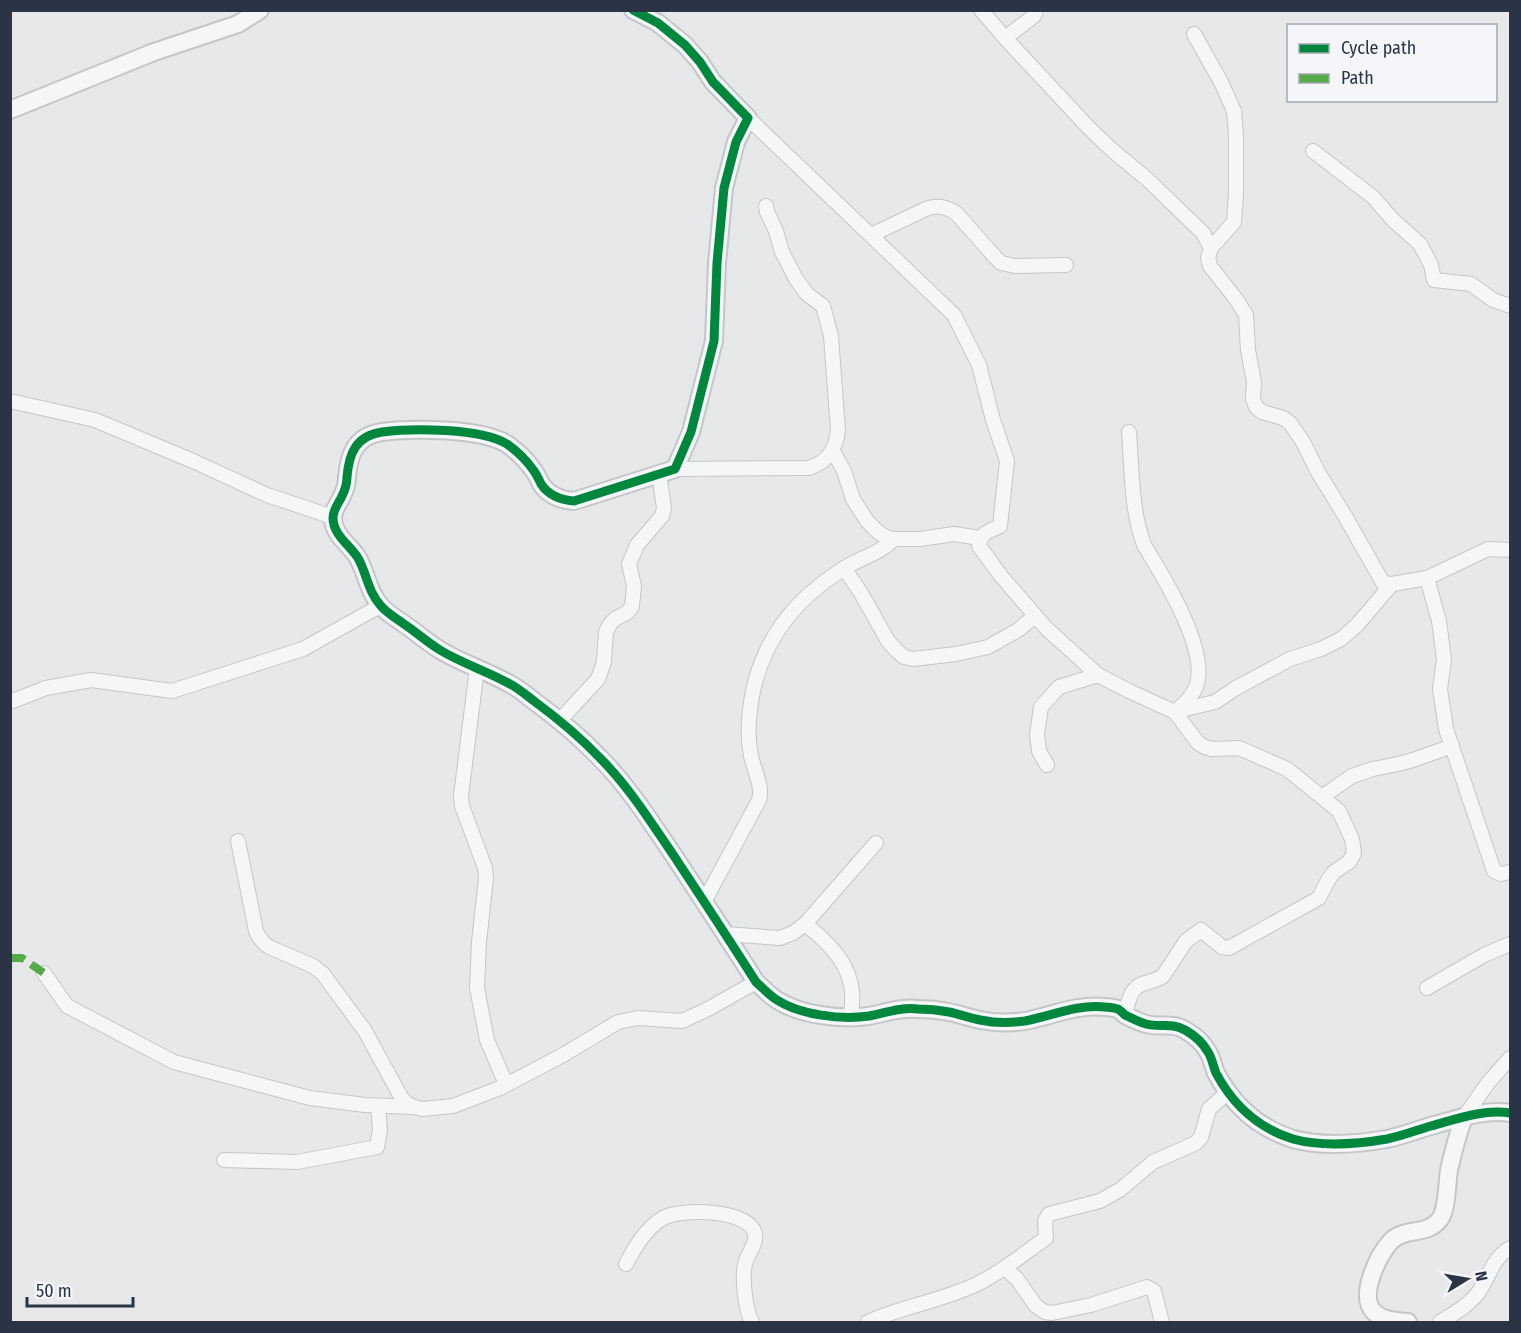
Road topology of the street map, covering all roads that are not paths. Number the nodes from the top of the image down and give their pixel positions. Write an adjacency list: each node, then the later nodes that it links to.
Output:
1 (260, 10): 7 (street)
2 (633, 10): 8 (street)
3 (981, 10): 6 (street)
4 (1036, 10): 6 (street)
5 (1194, 34): 12 (street)
6 (1005, 38): 12 (street)
7 (10, 110)
8 (748, 118): 11 (street); 18 (street)
9 (1313, 151): 14 (street)
10 (766, 206): 17 (street)
11 (872, 235): 13 (street); 20 (street)
12 (1211, 248): 25 (street)
13 (1066, 265)
14 (1510, 306)
15 (10, 402): 19 (street)
16 (1129, 432): 31 (street)
17 (833, 451): 18 (street); 21 (street)
18 (667, 471): 19 (street); 32 (street)
19 (333, 517): 26 (street)
20 (980, 538): 21 (street); 27 (street)
21 (894, 539): 23 (street)
22 (1510, 550): 24 (street)
23 (844, 568): 27 (street); 39 (street)
24 (1426, 578): 25 (street); 33 (street)
25 (1392, 584): 31 (street)
26 (380, 606): 28 (street); 30 (street)
27 (1035, 616): 29 (street)
28 (477, 668): 32 (street); 49 (street)
29 (1098, 675): 31 (street); 34 (street)
30 (10, 702)
31 (1175, 712): 35 (street)
32 (560, 720): 39 (street)
33 (1452, 746): 35 (street); 38 (street)
34 (1047, 765)
35 (1322, 796): 46 (street)
36 (238, 841): 52 (street)
37 (876, 843): 40 (street)
38 (1510, 872)
39 (704, 902): 41 (street)
40 (805, 924): 41 (street); 47 (street)
41 (725, 934): 44 (street)
42 (1510, 944): 45 (street)
43 (44, 973): 51 (street)
44 (756, 982): 47 (street); 49 (street)
45 (1427, 988)
46 (1125, 1014): 47 (street); 50 (street)
47 (850, 1018)
48 (1510, 1058): 54 (street)
49 (506, 1084): 52 (street)
50 (1227, 1093): 54 (street); 58 (street)
51 (378, 1106): 52 (street); 55 (street)
52 (414, 1107)
53 (1510, 1113): 54 (street)
54 (1464, 1117): 62 (street)
55 (224, 1160)
56 (1510, 1248): 63 (street)
57 (626, 1264): 59 (street)
58 (1005, 1268): 60 (street); 61 (street)
59 (752, 1323)
60 (868, 1323)
61 (1162, 1323)
62 (1408, 1323)
63 (1440, 1323)

